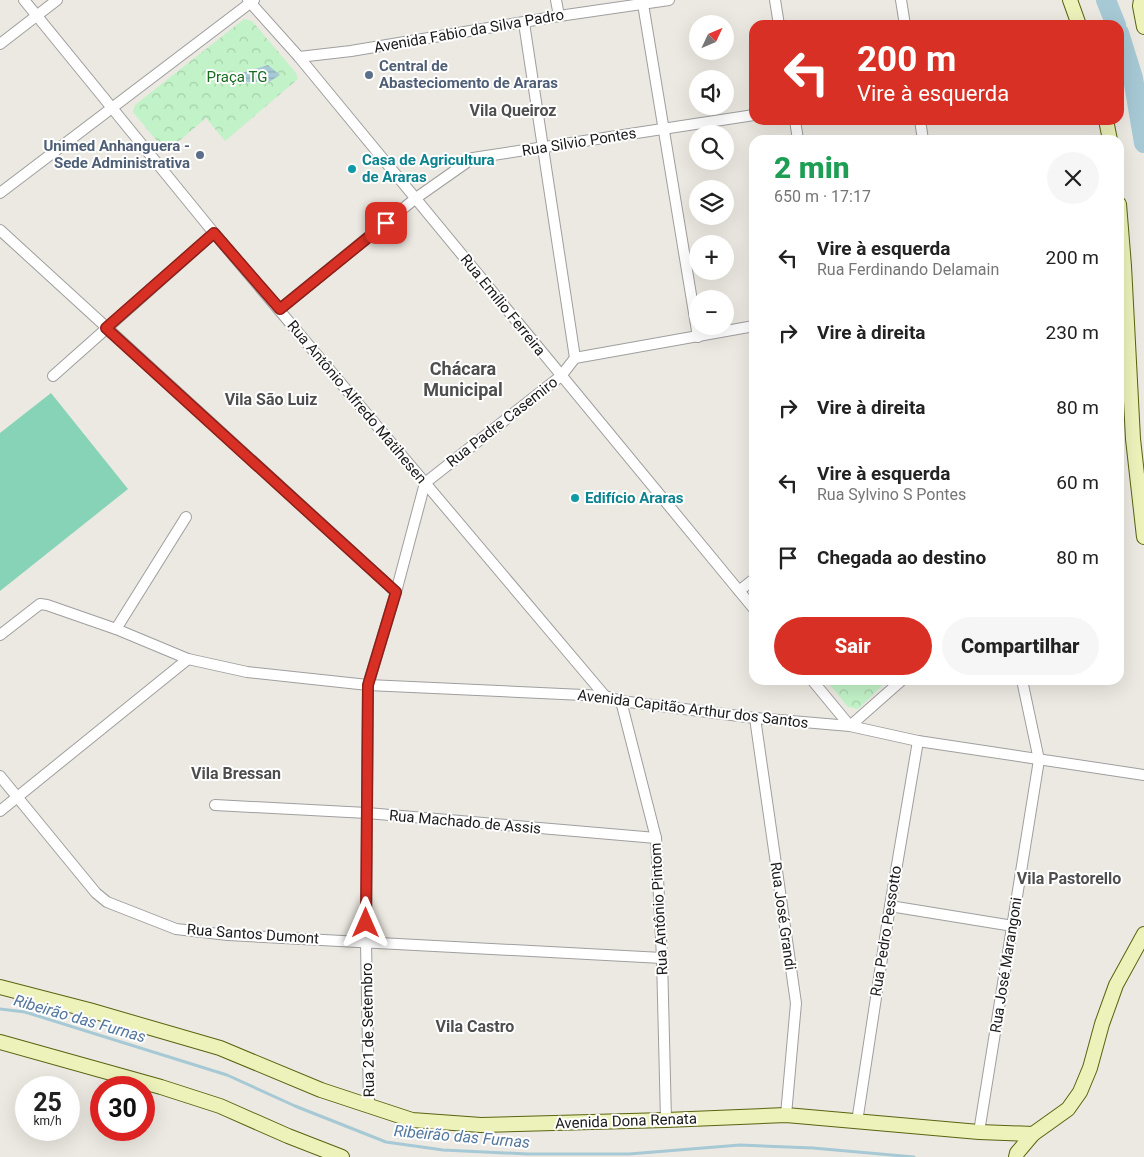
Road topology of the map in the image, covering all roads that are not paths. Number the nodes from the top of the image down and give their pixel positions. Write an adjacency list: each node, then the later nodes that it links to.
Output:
1 (24, 0): 11 (street, Rua Antônio Alfredo Matihesen)
2 (57, 0): 11 (street)
3 (556, 0): 12 (street)
4 (669, 0): 10 (street, Avenida Fabio da Silva Padro)
5 (775, 0): 13 (street)
6 (901, 0): 14 (street)
7 (1070, 0): 15 (main road)
8 (1141, 0): 17 (main road)
9 (250, 1): 19 (street, Rua Emílio Ferreira); 20 (street)
10 (643, 4): 12 (street, Avenida Fabio da Silva Padro); 22 (street)
11 (38, 16): 18 (street); 20 (street, Rua Antônio Alfredo Matihesen)
12 (559, 16): 16 (street, Avenida Fabio da Silva Padro)
13 (778, 20)
14 (904, 20)
15 (1077, 20)
16 (524, 23): 19 (street, Avenida Fabio da Silva Padro); 23 (street)
17 (1144, 27)
18 (0, 44)
19 (299, 58): 25 (street, Rua Emílio Ferreira)
20 (111, 107): 24 (street); 27 (street, Rua Antônio Alfredo Matihesen)
21 (749, 116): 22 (street, Rua Silvio Pontes)
22 (664, 129): 23 (street, Rua Silvio Pontes); 32 (street)
23 (542, 147): 25 (street, Rua Silvio Pontes); 33 (street)
24 (0, 193)
25 (416, 198): 29 (street, Rua Silvio Pontes); 35 (street, Rua Emílio Ferreira)
26 (0, 230): 31 (street)
27 (214, 233): 29 (street, Rua Antônio Alfredo Matihesen); 31 (street)
28 (1124, 302): 38 (main road)
29 (280, 309): 36 (street, Rua Antônio Alfredo Matihesen)
30 (749, 327): 32 (street)
31 (106, 328): 34 (street); 41 (street)
32 (698, 337): 33 (street)
33 (575, 358): 35 (street, Rua Padre Casemiro)
34 (53, 376)
35 (561, 376): 36 (street, Rua Padre Casemiro); 40 (street, Rua Emílio Ferreira)
36 (425, 483): 41 (street, Rua 21 de Setembro); 50 (street, Rua Antônio Alfredo Matihesen)
37 (186, 517): 43 (street)
38 (1144, 537)
39 (749, 583): 40 (street)
40 (739, 591): 42 (street, Rua Emílio Ferreira)
41 (396, 592): 46 (street, Rua 21 de Setembro)
42 (749, 603)
43 (116, 629): 44 (street, Avenida Capitão Arthur dos Santos); 45 (street, Avenida Capitão Arthur dos Santos)
44 (0, 635)
45 (188, 659): 46 (street, Avenida Capitão Arthur dos Santos); 58 (street)
46 (368, 685): 50 (street, Avenida Capitão Arthur dos Santos); 61 (street, Rua 21 de Setembro)
47 (816, 685): 53 (street)
48 (895, 685): 53 (street)
49 (1023, 685): 55 (street, Rua José Marangoni)
50 (604, 696): 51 (street, Avenida Capitão Arthur dos Santos)
51 (621, 701): 52 (street, Avenida Capitão Arthur dos Santos); 62 (street, Rua Antônio Pintom)
52 (754, 718): 53 (street, Avenida Capitão Arthur dos Santos); 71 (street, Rua José Grandi)
53 (850, 726): 54 (street, Avenida Capitão Arthur dos Santos)
54 (918, 741): 55 (street, Avenida Capitão Arthur dos Santos); 63 (street, Rua Pedro Pessotto)
55 (1039, 760): 56 (street, Avenida Capitão Arthur dos Santos); 64 (street, Rua José Marangoni)
56 (1144, 775)
57 (0, 776): 58 (street, Rua Santos Dumont)
58 (17, 798): 60 (street); 66 (street, Rua Santos Dumont)
59 (215, 805): 61 (street, Rua Machado de Assis)
60 (0, 811)
61 (367, 813): 62 (street, Rua Machado de Assis); 66 (street, Rua 21 de Setembro)
62 (656, 838): 67 (street, Rua Antônio Pintom)
63 (890, 906): 64 (street); 73 (street, Rua Pedro Pessotto)
64 (1013, 926): 74 (street, Rua José Marangoni)
65 (1144, 934): 75 (main road)
66 (366, 942): 67 (street, Rua Santos Dumont); 70 (street, Rua 21 de Setembro)
67 (662, 958): 72 (street, Rua Antônio Pintom)
68 (0, 987): 70 (main road, Avenida Dona Renata)
69 (0, 1042): 76 (main road)
70 (369, 1105): 72 (main road, Avenida Dona Renata)
71 (786, 1115): 72 (main road, Avenida Dona Renata); 73 (main road, Avenida Dona Renata)
72 (666, 1120)
73 (857, 1122): 74 (main road, Avenida Dona Renata)
74 (979, 1132): 75 (main road, Avenida Dona Renata)
75 (1033, 1134): 77 (main road)
76 (342, 1157)
77 (1016, 1157)

